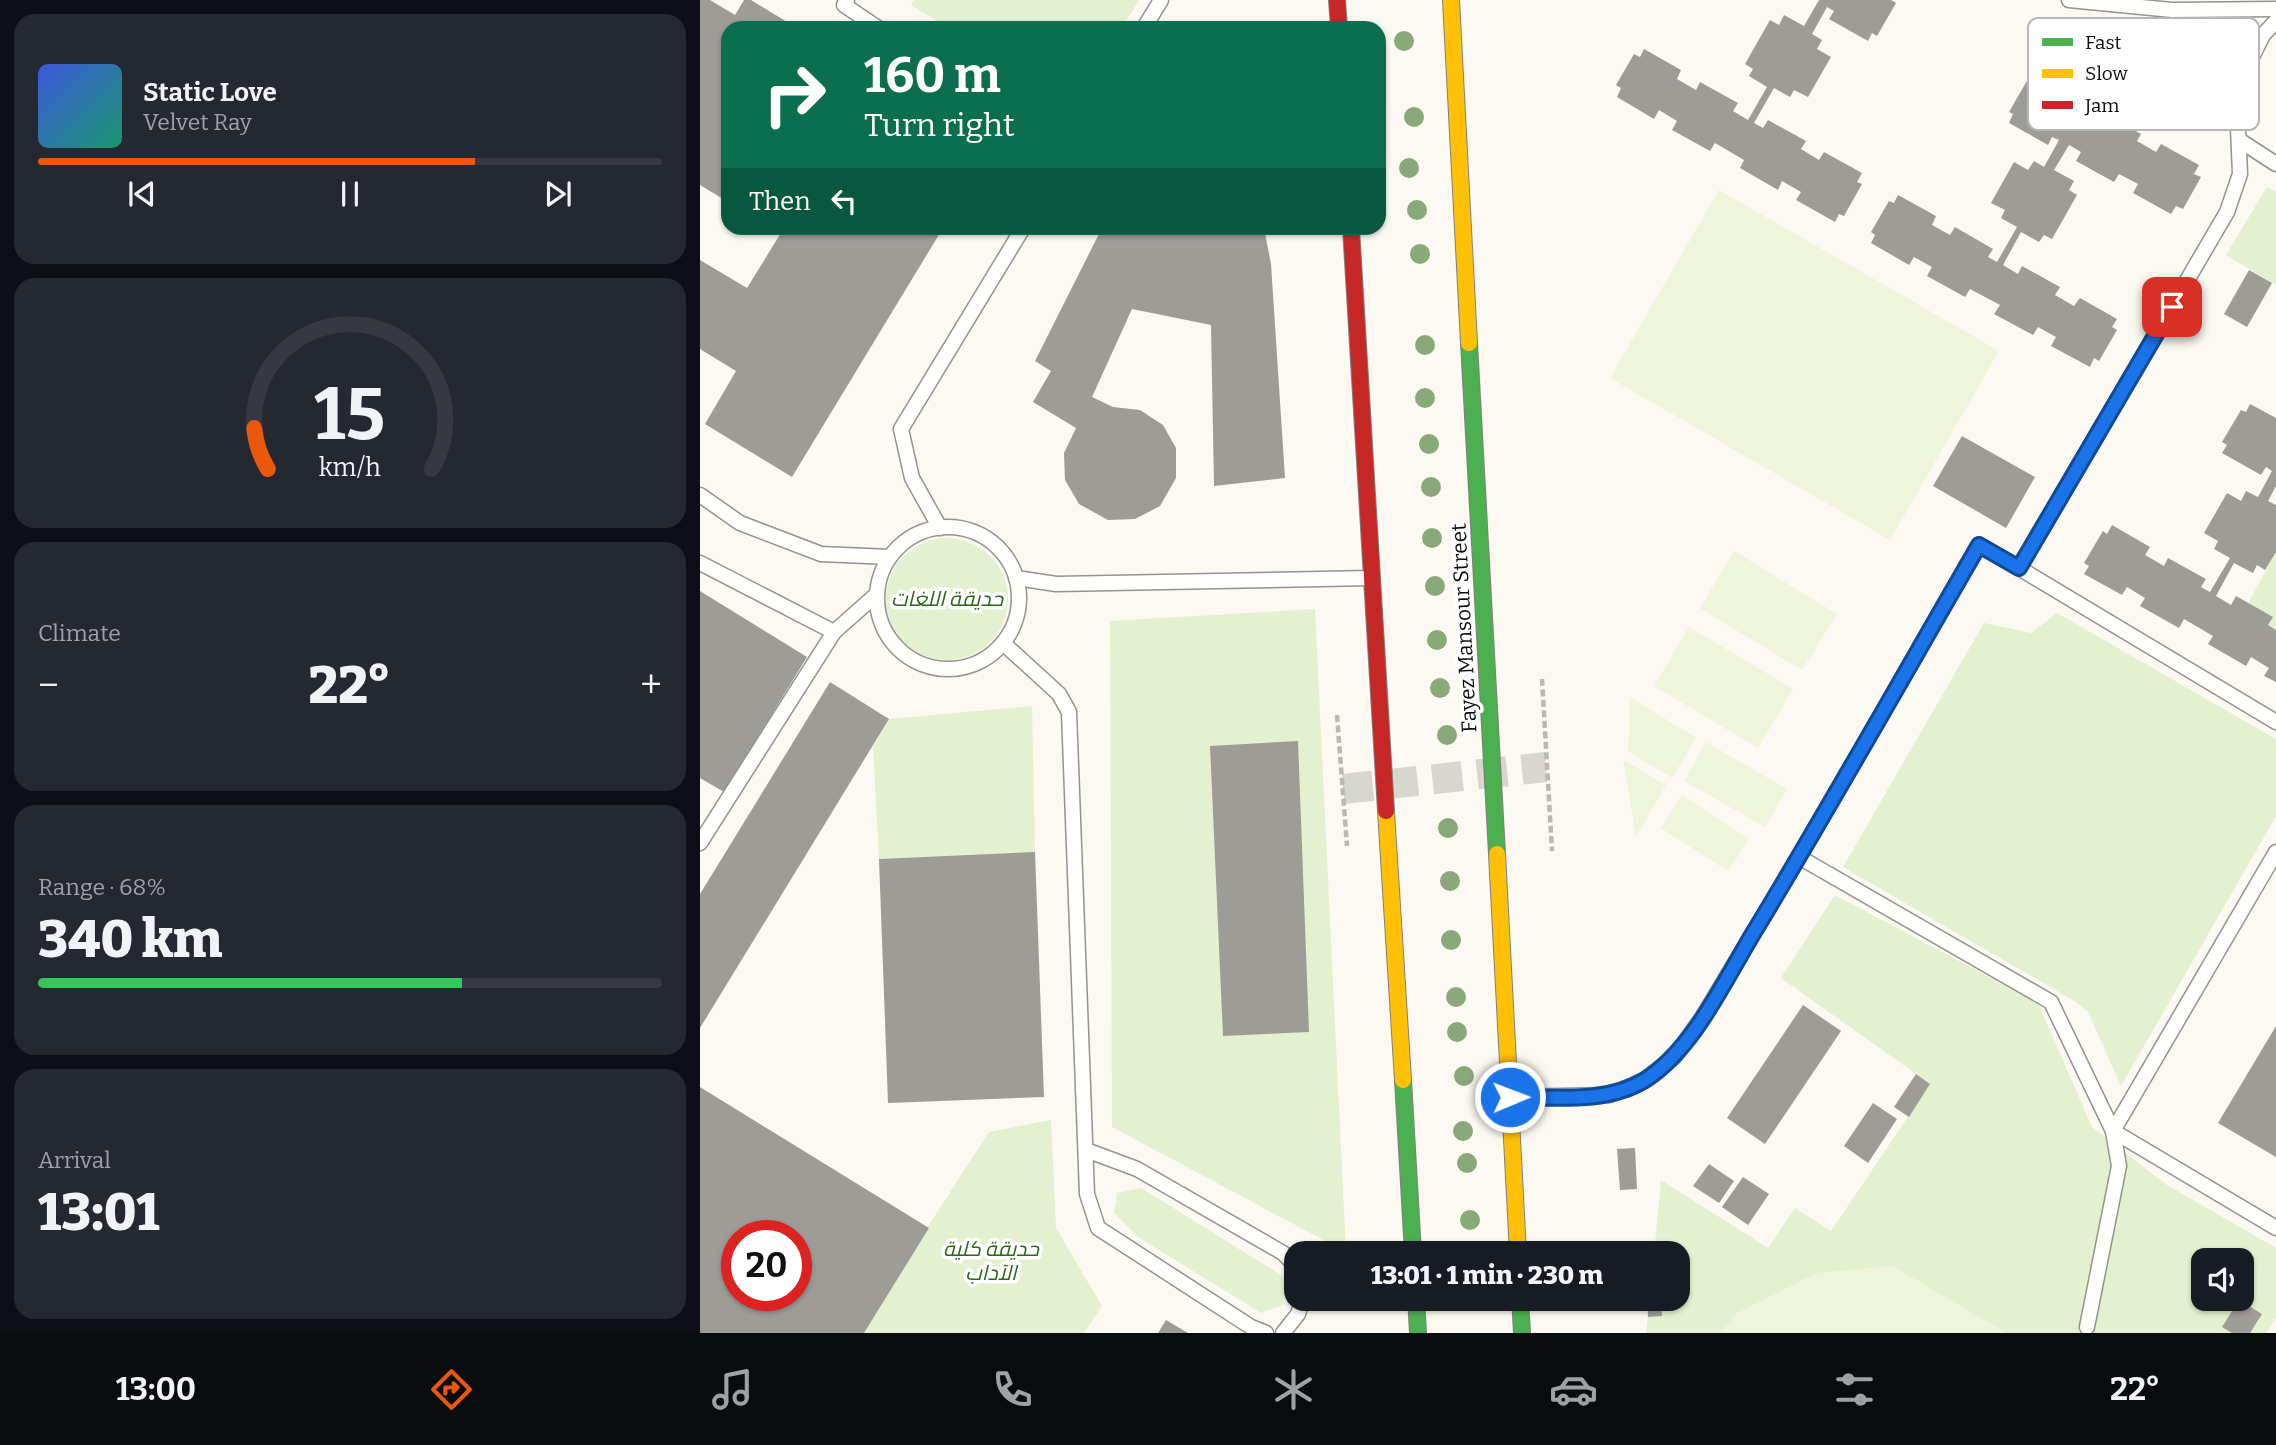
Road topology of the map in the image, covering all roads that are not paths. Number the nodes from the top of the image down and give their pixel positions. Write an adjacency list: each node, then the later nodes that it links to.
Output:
1 (1161, 0): 8 (lane)
2 (1337, 0): 9 (highway)
3 (1451, 0): 31 (highway, Fayez Mansour Street)
4 (2069, 0): 6 (lane)
5 (842, 2): 7 (lane)
6 (2276, 9)
7 (868, 21)
8 (1148, 21)
9 (1338, 21)
10 (2276, 21): 11 (lane)
11 (2259, 43)
12 (2238, 130): 13 (lane)
13 (2239, 140): 14 (lane); 21 (lane)
14 (2276, 164)
15 (1019, 235): 18 (lane)
16 (1351, 235): 23 (highway)
17 (700, 495): 19 (lane)
18 (940, 528): 19 (lane); 22 (lane)
19 (890, 556): 24 (lane)
20 (700, 563): 25 (lane)
21 (2019, 568): 27 (lane); 30 (lane)
22 (1016, 578): 23 (lane); 26 (lane)
23 (1372, 578): 35 (highway)
24 (877, 594): 25 (lane); 26 (lane)
25 (834, 632): 28 (lane)
26 (1003, 643): 33 (lane)
27 (2276, 722)
28 (700, 843)
29 (2276, 852): 32 (lane)
30 (1799, 857): 31 (lane); 32 (lane)
31 (1510, 1097): 36 (highway, Fayez Mansour Street)
32 (2113, 1131): 34 (lane); 41 (lane)
33 (1086, 1150): 37 (lane); 42 (lane)
34 (2276, 1228)
35 (1412, 1241)
36 (1517, 1241)
37 (1284, 1254)
38 (1299, 1311): 43 (lane)
39 (1417, 1311): 44 (highway)
40 (1521, 1311): 45 (highway)
41 (2087, 1327)
42 (1266, 1333)
43 (1283, 1333)
44 (1418, 1333)
45 (1522, 1333)

